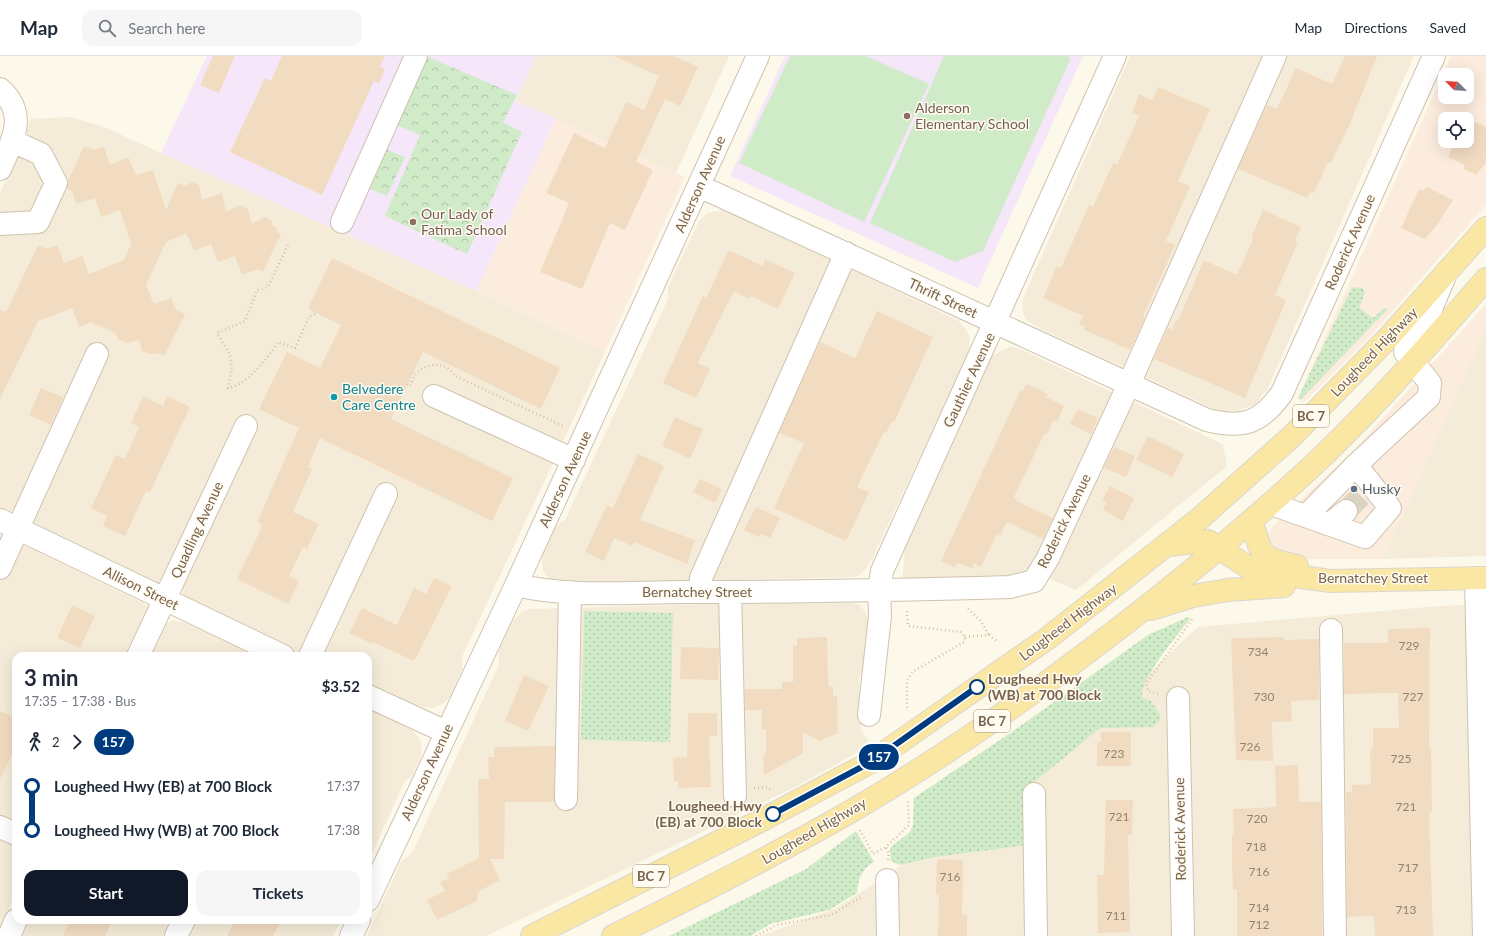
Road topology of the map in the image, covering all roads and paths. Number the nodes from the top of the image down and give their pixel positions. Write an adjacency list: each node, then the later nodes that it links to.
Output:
1 (416, 56): 10 (street)
2 (758, 56): 9 (street, Alderson Avenue)
3 (1115, 56): 18 (street, Gauthier Avenue)
4 (1275, 56): 22 (street)
5 (1434, 56): 24 (street, Roderick Avenue)
6 (0, 89): 7 (street)
7 (12, 141): 8 (street); 11 (street)
8 (0, 169)
9 (699, 186): 14 (street, Thrift Street); 27 (street, Alderson Avenue)
10 (342, 222)
11 (0, 224)
12 (1486, 228): 15 (main road, Lougheed Highway / BC 7)
13 (288, 245): 17 (path)
14 (846, 253): 18 (street, Thrift Street); 42 (street)
15 (1444, 277): 20 (street); 34 (main road, Lougheed Highway / BC 7)
16 (1486, 279): 20 (main road, Lougheed Highway / BC 7)
17 (317, 313)
18 (995, 323): 22 (street, Thrift Street); 40 (street, Gauthier Avenue)
19 (97, 354): 33 (street)
20 (1414, 362): 28 (street); 30 (main road, Lougheed Highway / BC 7)
21 (407, 384): 26 (path)
22 (1129, 384): 24 (street, Thrift Street); 40 (street, Roderick Avenue)
23 (434, 396): 27 (street)
24 (1254, 419)
25 (246, 426): 44 (street, Quadling Avenue)
26 (566, 427)
27 (574, 460): 39 (street, Alderson Avenue)
28 (1356, 465): 31 (street); 31 (street)
29 (386, 494): 53 (street)
30 (1271, 504): 31 (street); 32 (main road, Lougheed Highway / BC 7)
31 (1306, 516)
32 (1252, 522): 35 (main road, Lougheed Highway / BC 7); 38 (main road)
33 (9, 524): 36 (street); 44 (street, Allison Street)
34 (1168, 545): 35 (main road, Bernatchey Street); 79 (main road, Lougheed Highway / BC 7)
35 (1219, 548): 38 (main road, Bernatchey Street); 46 (main road, Lougheed Highway / BC 7)
36 (0, 568)
37 (1481, 578): 38 (main road, Bernatchey Street); 59 (street)
38 (1331, 581): 46 (main road)
39 (516, 585): 41 (street, Bernatchey Street); 60 (street, Alderson Avenue)
40 (879, 590): 43 (street, Bernatchey Street); 58 (street, Gauthier Avenue)
41 (570, 592): 42 (street, Bernatchey Street); 63 (street)
42 (700, 592): 43 (street, Bernatchey Street)
43 (730, 592): 62 (street)
44 (164, 599): 51 (street, Quadling Avenue); 52 (street, Allison Street)
45 (908, 604): 49 (path)
46 (1141, 611): 80 (main road, Lougheed Highway / BC 7)
47 (1194, 617): 54 (path)
48 (1331, 630): 85 (street)
49 (966, 638): 50 (path); 57 (path)
50 (998, 642)
51 (140, 652)
52 (274, 652)
53 (312, 652)
54 (1150, 677)
55 (372, 698): 60 (street)
56 (1178, 698): 84 (street, Roderick Avenue)
57 (907, 710)
58 (869, 715)
59 (1483, 729): 70 (street)
60 (446, 732): 71 (street, Alderson Avenue)
61 (1034, 794): 83 (street)
62 (735, 796)
63 (566, 799)
64 (908, 799): 68 (path)
65 (0, 827): 66 (street)
66 (12, 832)
67 (864, 837): 68 (path)
68 (886, 847): 69 (path)
69 (887, 880): 82 (street)
70 (1484, 882): 86 (street)
71 (372, 891)
72 (862, 897): 81 (path)
73 (14, 924): 76 (street)
74 (182, 924): 77 (street)
75 (357, 924): 78 (street)
76 (9, 936)
77 (176, 936)
78 (351, 936)
79 (532, 936)
80 (613, 936)
81 (756, 936)
82 (888, 936)
83 (1036, 936)
84 (1183, 936)
85 (1335, 936)
86 (1484, 936)

